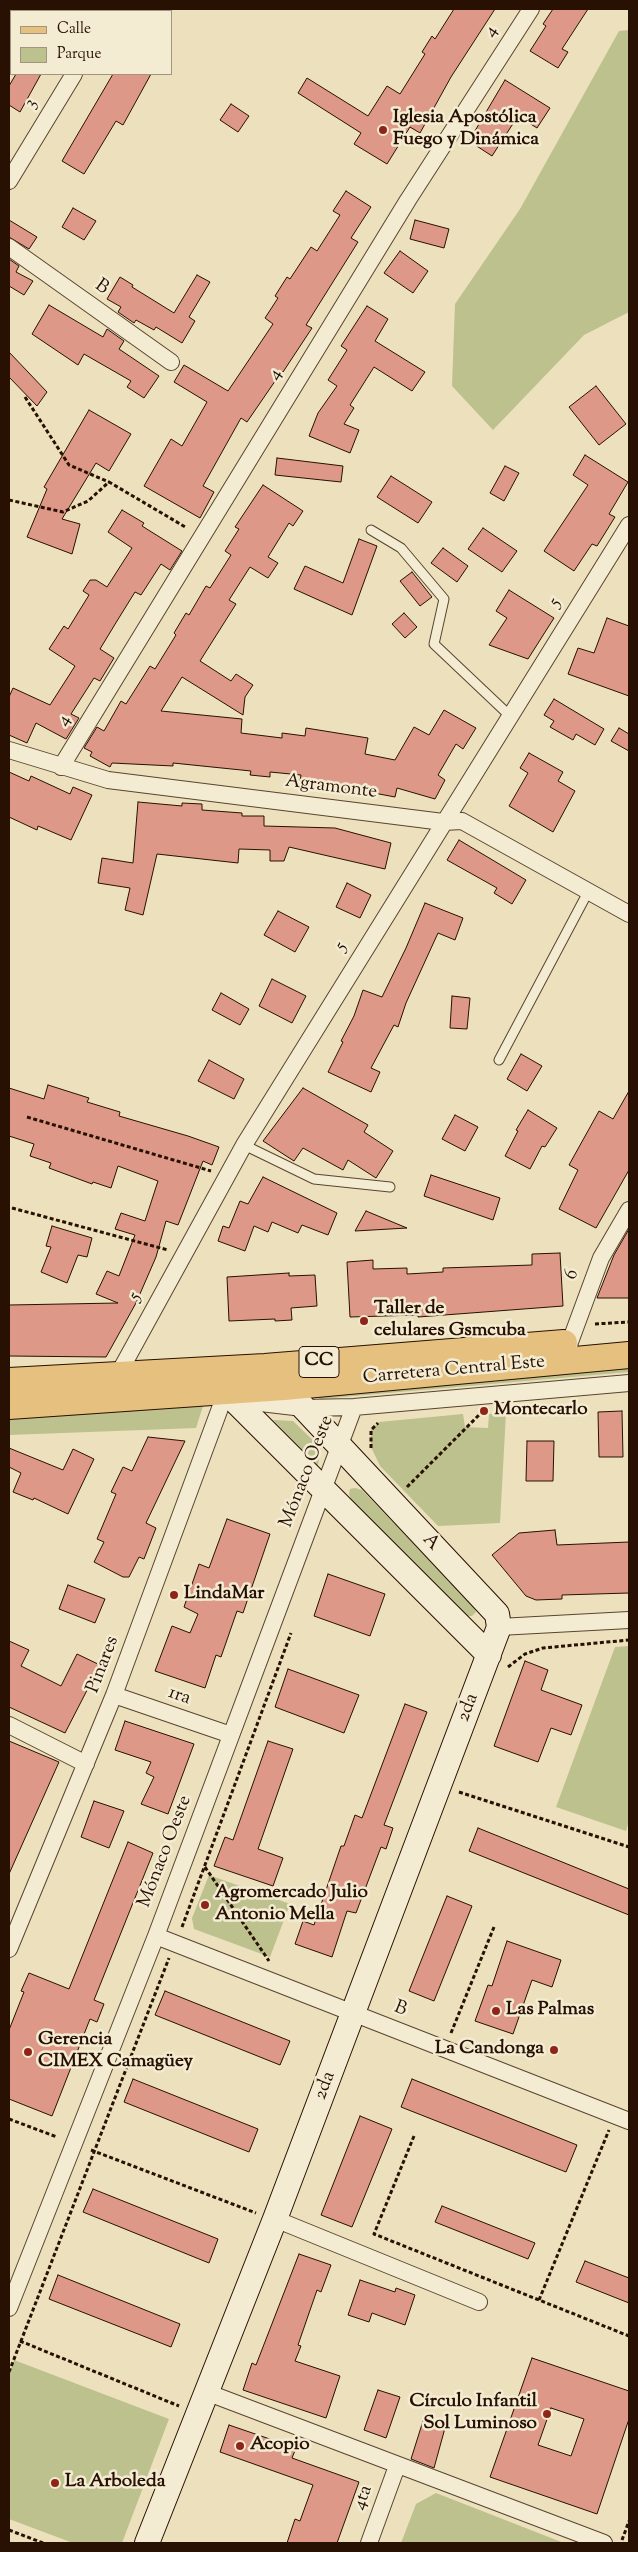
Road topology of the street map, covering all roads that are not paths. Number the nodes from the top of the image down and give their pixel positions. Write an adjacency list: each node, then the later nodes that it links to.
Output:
1 (532, 9): 10 (street, 4)
2 (73, 75): 3 (street, 3)
3 (9, 181)
4 (9, 247): 5 (street, B)
5 (171, 362)
6 (629, 524): 8 (street, 5)
7 (371, 530): 8 (lane)
8 (510, 716): 11 (street, 5)
9 (9, 750): 10 (street, Agramonte)
10 (61, 766): 11 (street, Agramonte)
11 (443, 822): 12 (street, Agramonte); 15 (street, 5)
12 (588, 892): 13 (street, Agramonte); 14 (lane)
13 (629, 914)
14 (499, 1060)
15 (244, 1145): 16 (lane); 22 (street, 5)
16 (390, 1187)
17 (629, 1210): 19 (street, 6)
18 (629, 1338): 19 (main road, Carretera Central Este / CC)
19 (569, 1352): 20 (main road, Carretera Central Este / CC); 21 (main road, Carretera Central Este / CC); 26 (main road, Carretera Central Este / CC)
20 (629, 1356)
21 (265, 1367): 25 (main road, Carretera Central Este / CC); 26 (street, A)
22 (117, 1376): 23 (main road, Carretera Central Este / CC); 25 (main road, Carretera Central Este / CC); 27 (street, 5)
23 (9, 1381)
24 (629, 1383): 29 (street)
25 (226, 1387): 26 (main road, Carretera Central Este / CC); 27 (main road, Carretera Central Este / CC); 30 (street); 32 (street, A); 36 (street, Pinares)
26 (284, 1387): 30 (street, A)
27 (105, 1400): 28 (main road, Carretera Central Este / CC)
28 (9, 1406)
29 (354, 1407): 30 (street); 31 (street, Mónaco Oeste)
30 (303, 1408): 31 (street, A)
31 (340, 1445): 32 (street, Mónaco Oeste); 34 (street, A)
32 (324, 1487): 35 (street, A); 38 (street, Mónaco Oeste)
33 (629, 1620): 34 (street)
34 (499, 1627): 35 (street, 2da)
35 (498, 1662): 42 (street, 2da)
36 (114, 1695): 38 (street, 1ra); 39 (street, Pinares)
37 (9, 1725): 39 (street)
38 (231, 1735): 40 (street, Mónaco Oeste)
39 (86, 1764): 41 (street, Pinares)
40 (156, 1936): 42 (street, B); 46 (street, Mónaco Oeste)
41 (10, 1945)
42 (354, 2013): 43 (street, B); 44 (street, 2da)
43 (622, 2119)
44 (275, 2219): 45 (street); 47 (street, 2da)
45 (479, 2302)
46 (9, 2308)
47 (206, 2392): 48 (street); 49 (street, 2da)
48 (397, 2466): 50 (street, 4ta); 51 (street)
49 (147, 2543)
50 (369, 2543)
51 (604, 2543)

